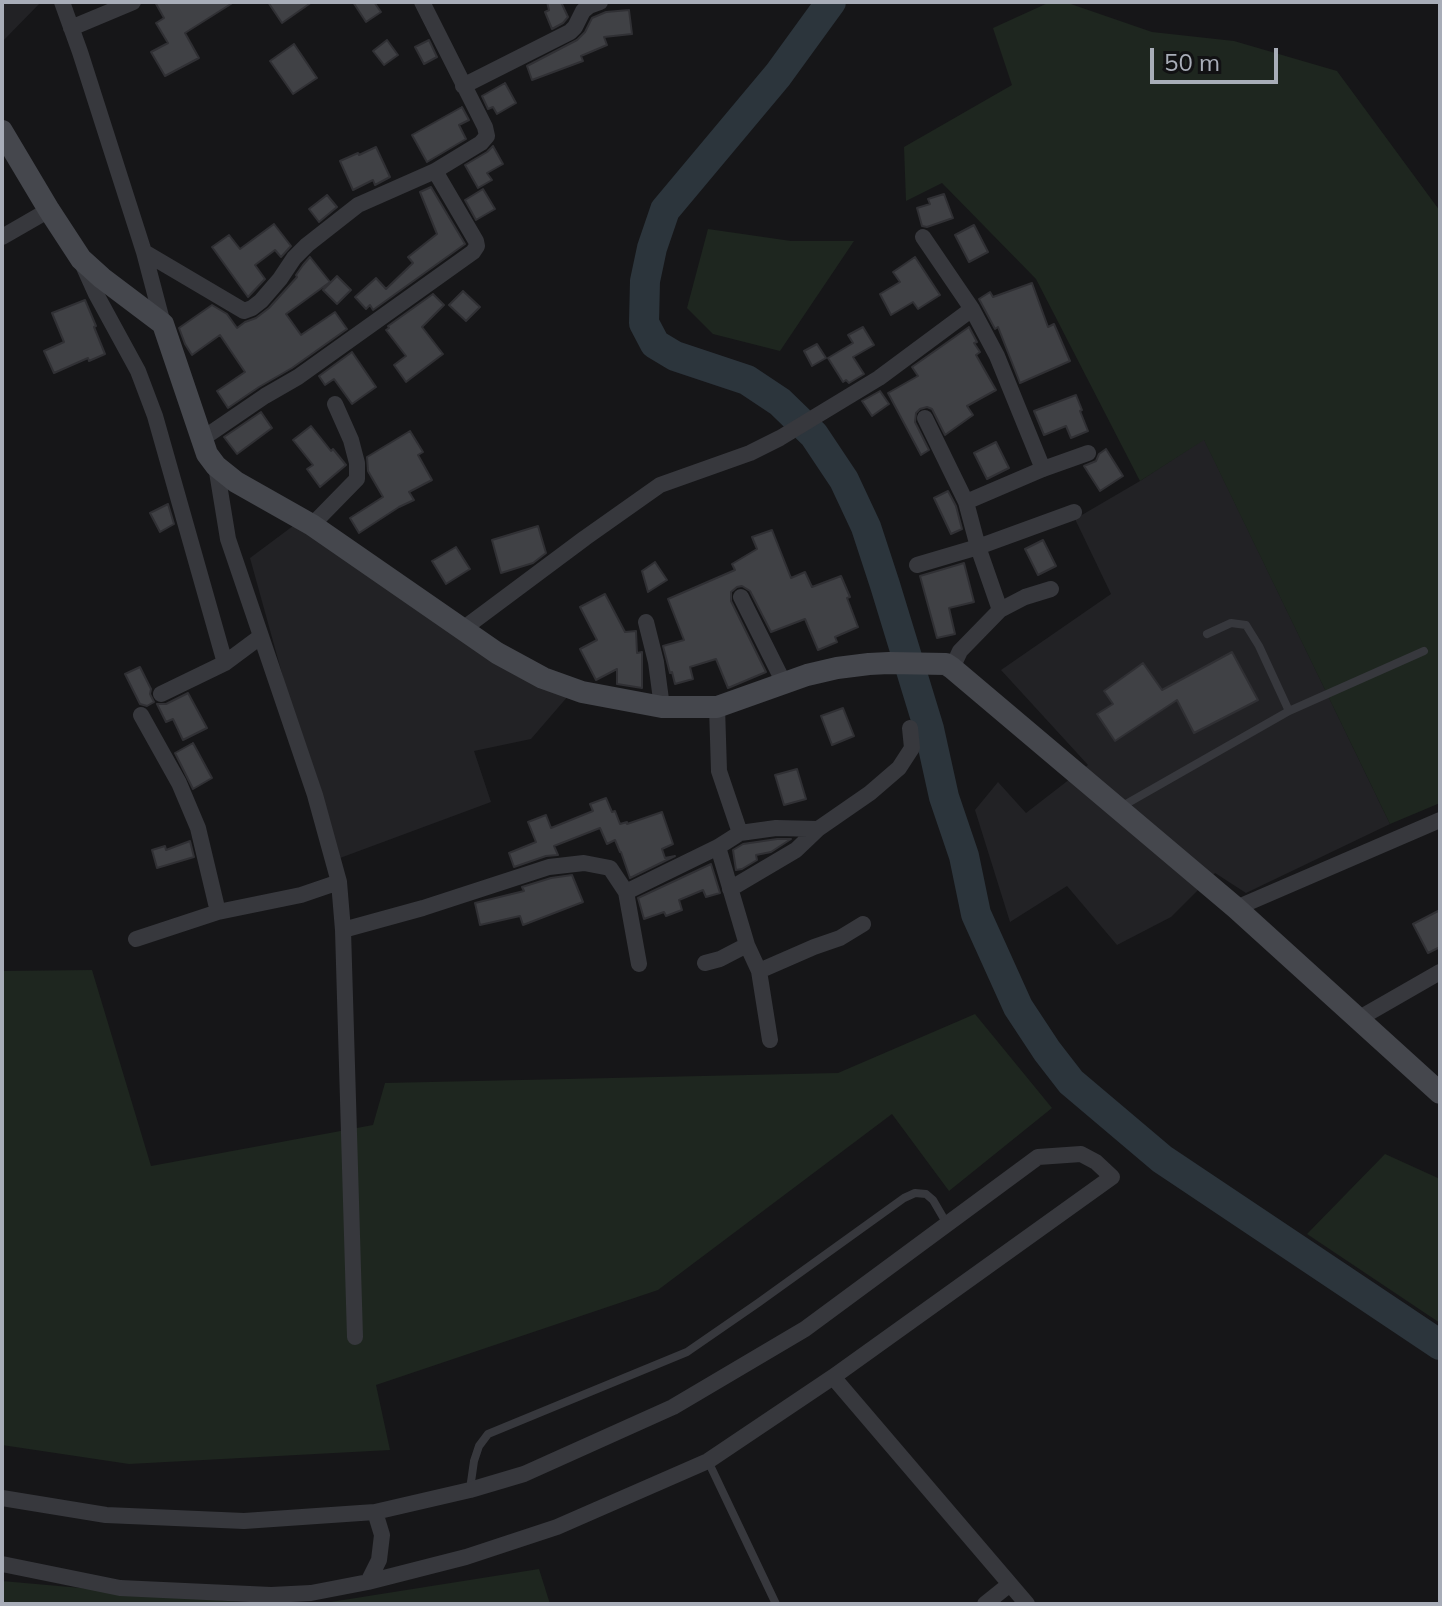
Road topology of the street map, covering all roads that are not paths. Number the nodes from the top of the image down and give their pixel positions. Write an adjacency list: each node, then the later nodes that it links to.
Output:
1 (62, 2): 5 (street)
2 (133, 2): 5 (street)
3 (422, 2): 6 (street)
4 (600, 2): 6 (street)
5 (71, 28): 12 (street)
6 (463, 86): 8 (street)
7 (2, 131): 9 (street)
8 (435, 171): 12 (street); 18 (street)
9 (49, 210): 10 (street); 13 (street)
10 (2, 237)
11 (923, 237): 14 (street)
12 (144, 252): 15 (street)
13 (81, 259): 15 (street); 35 (street)
14 (972, 309): 21 (street); 31 (street)
15 (163, 324): 18 (street)
16 (335, 404): 24 (street)
17 (925, 418): 22 (street)
18 (202, 439): 20 (street)
19 (1088, 453): 21 (street)
20 (216, 466): 24 (street); 33 (street)
21 (1043, 469): 22 (street)
22 (966, 502): 25 (street)
23 (1074, 512): 25 (street)
24 (312, 525): 31 (street)
25 (978, 547): 26 (street); 29 (street)
26 (917, 565)
27 (1051, 589): 29 (street)
28 (741, 597): 37 (street)
29 (1000, 610): 36 (street)
30 (646, 622): 39 (street)
31 (463, 629): 39 (street)
32 (1207, 634): 41 (lane)
33 (256, 640): 35 (street); 49 (street)
34 (1424, 651): 41 (lane)
35 (231, 658): 38 (street)
36 (949, 666): 37 (street); 44 (street)
37 (784, 683): 40 (street)
38 (161, 694)
39 (662, 707): 40 (street)
40 (717, 707): 47 (street)
41 (1289, 711): 44 (lane)
42 (141, 715): 53 (street)
43 (910, 728): 46 (street)
44 (1119, 808): 52 (street)
45 (1440, 820): 52 (street)
46 (818, 829): 47 (street); 50 (street)
47 (740, 833): 48 (street)
48 (718, 847): 50 (street); 51 (street)
49 (333, 884): 53 (street); 55 (street)
50 (730, 889): 57 (street)
51 (626, 892): 55 (street); 59 (street)
52 (1236, 908): 62 (street)
53 (218, 912): 56 (street)
54 (863, 924): 60 (street)
55 (343, 930): 66 (street)
56 (136, 939)
57 (747, 945): 58 (street); 60 (street)
58 (705, 963)
59 (639, 964)
60 (759, 971): 63 (street)
61 (1440, 972): 62 (street)
62 (1358, 1019): 64 (street)
63 (770, 1040)
64 (1439, 1092)
65 (947, 1224): 67 (street); 69 (street); 69 (lane)
66 (355, 1337)
67 (833, 1377): 68 (street); 74 (street)
68 (708, 1461): 73 (street); 76 (lane)
69 (470, 1490): 71 (street)
70 (2, 1498): 71 (street)
71 (375, 1512): 73 (street)
72 (2, 1564): 73 (street)
73 (368, 1582)
74 (1010, 1584): 75 (street); 77 (street)
75 (1021, 1602)
76 (776, 1604)
77 (985, 1604)

